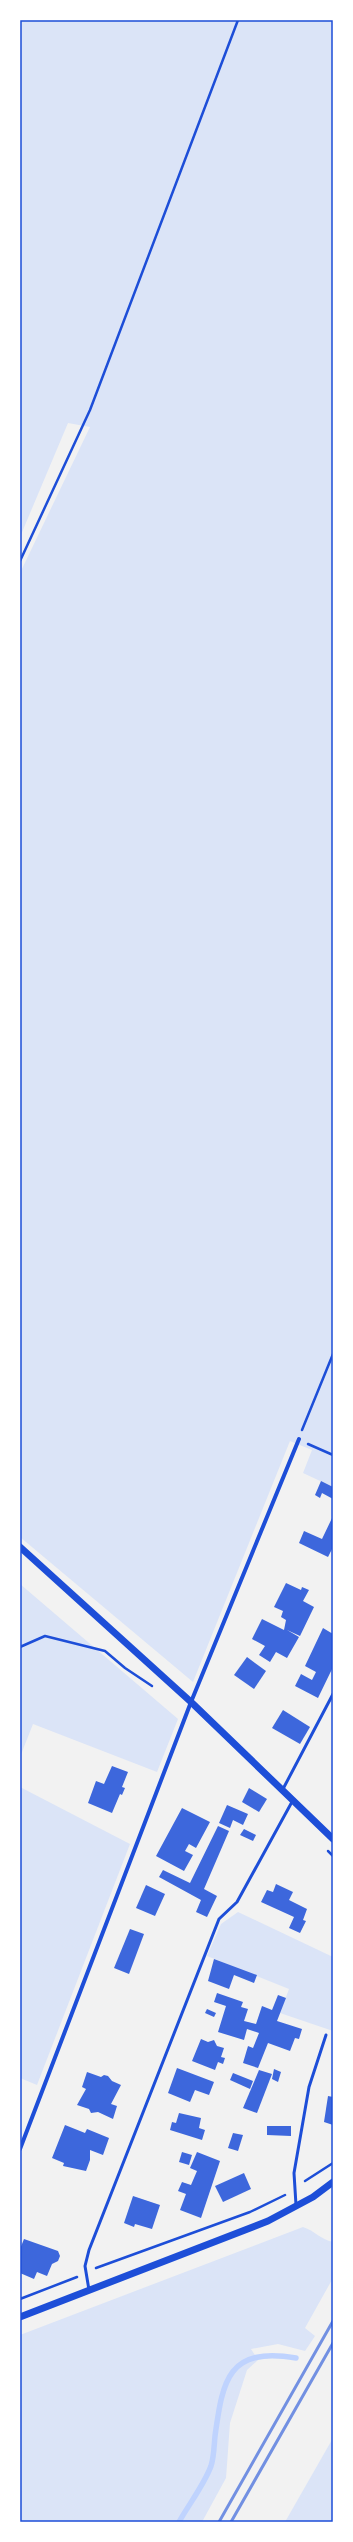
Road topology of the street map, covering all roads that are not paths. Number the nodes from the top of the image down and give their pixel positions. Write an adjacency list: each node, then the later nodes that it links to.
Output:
1 (298, 1439): 4 (street)
2 (20, 1547): 4 (street)
3 (333, 1694): 5 (lane)
4 (191, 1702): 5 (street); 9 (street)
5 (282, 1791): 6 (street)
6 (293, 1800): 7 (street); 12 (lane)
7 (333, 1839)
8 (326, 2035): 11 (lane)
9 (20, 2149)
10 (333, 2182): 11 (street)
11 (296, 2207): 12 (street)
12 (89, 2290): 13 (street)
13 (20, 2317)

